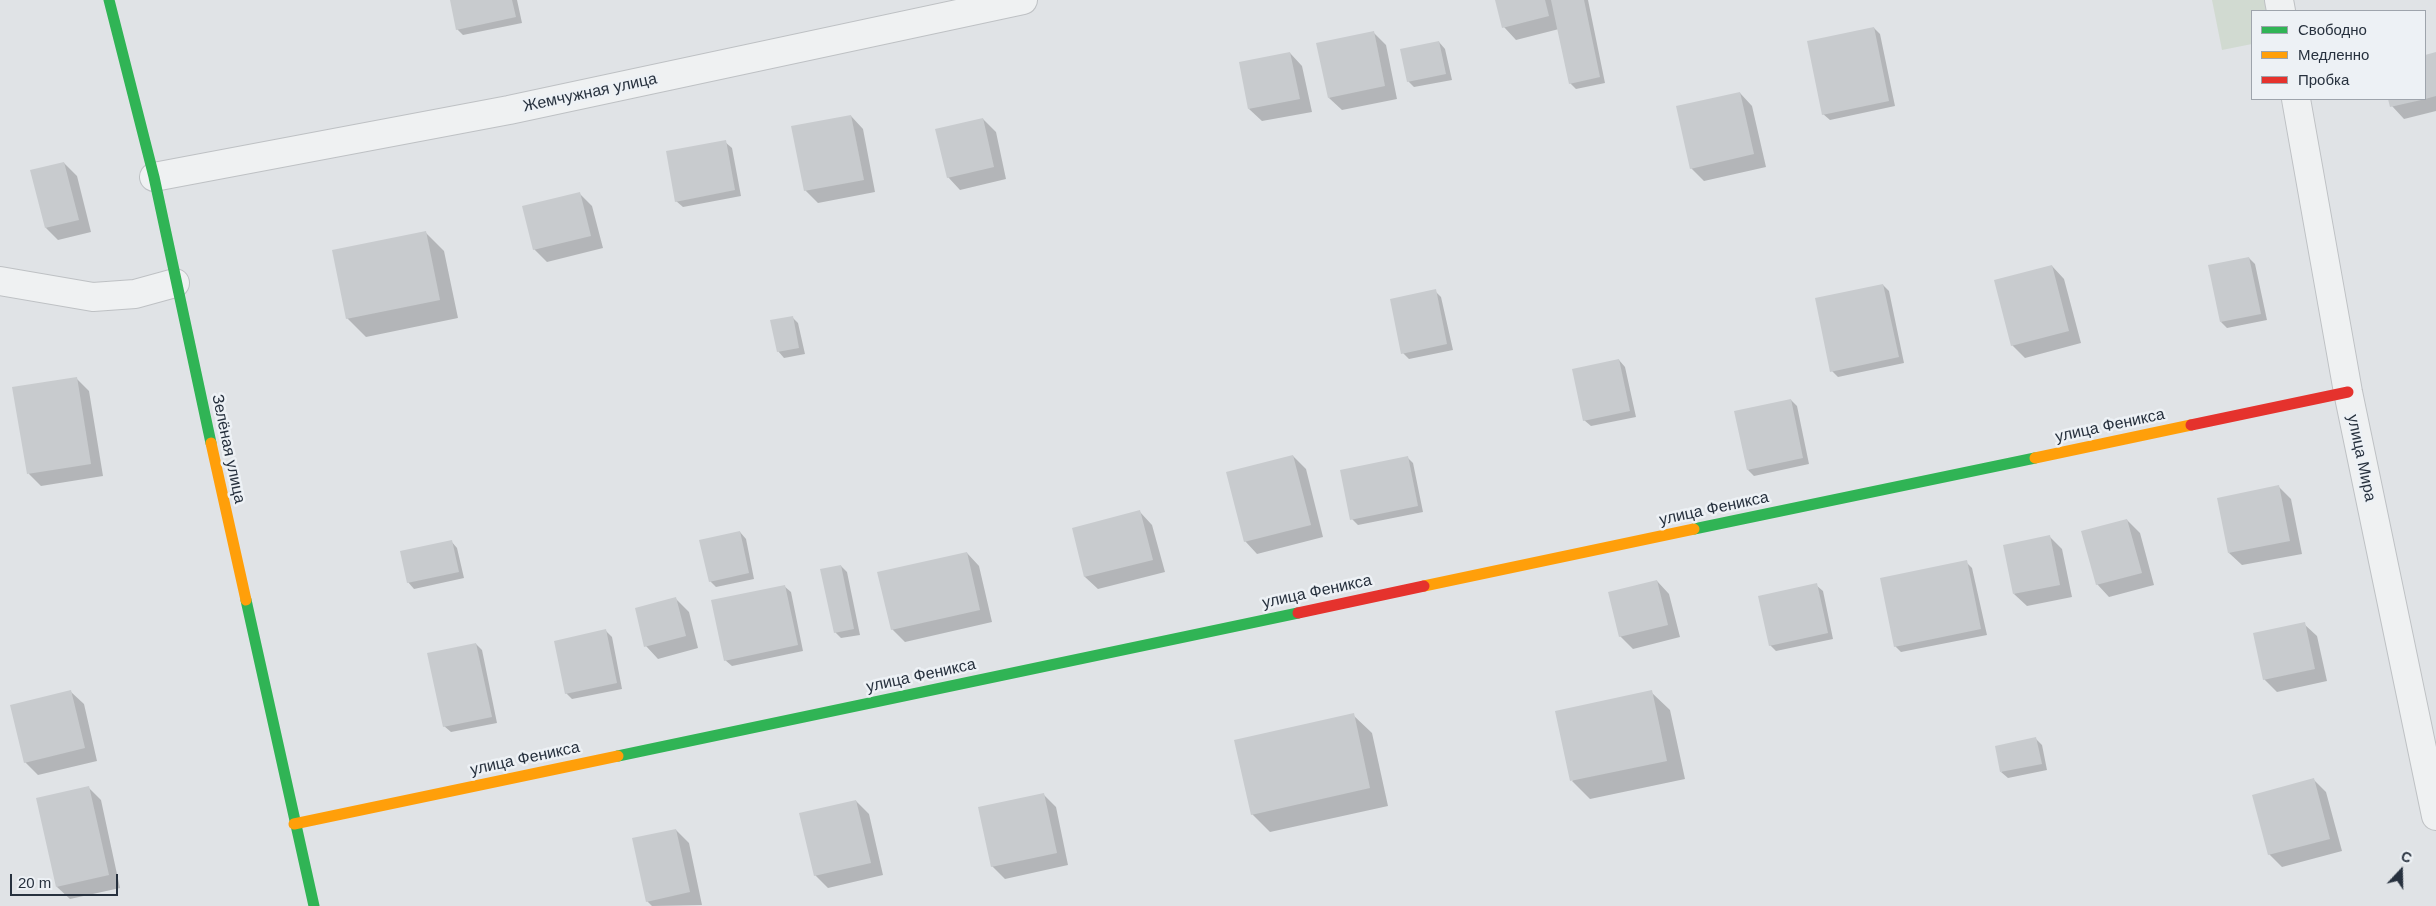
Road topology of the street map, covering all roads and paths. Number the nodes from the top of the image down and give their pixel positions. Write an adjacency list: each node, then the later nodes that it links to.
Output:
1 (109, 0): 4 (street, Зелёная улица)
2 (1024, 0): 4 (street, Жемчужная улица)
3 (2296, 100): 7 (street, улица Мира)
4 (154, 177): 6 (street, Зелёная улица)
5 (0, 281): 6 (street)
6 (175, 283): 9 (street, Зелёная улица)
7 (2348, 392): 8 (street, улица Мира); 9 (street, улица Феникса)
8 (2436, 816)
9 (294, 824): 10 (street, Зелёная улица)
10 (314, 906)

